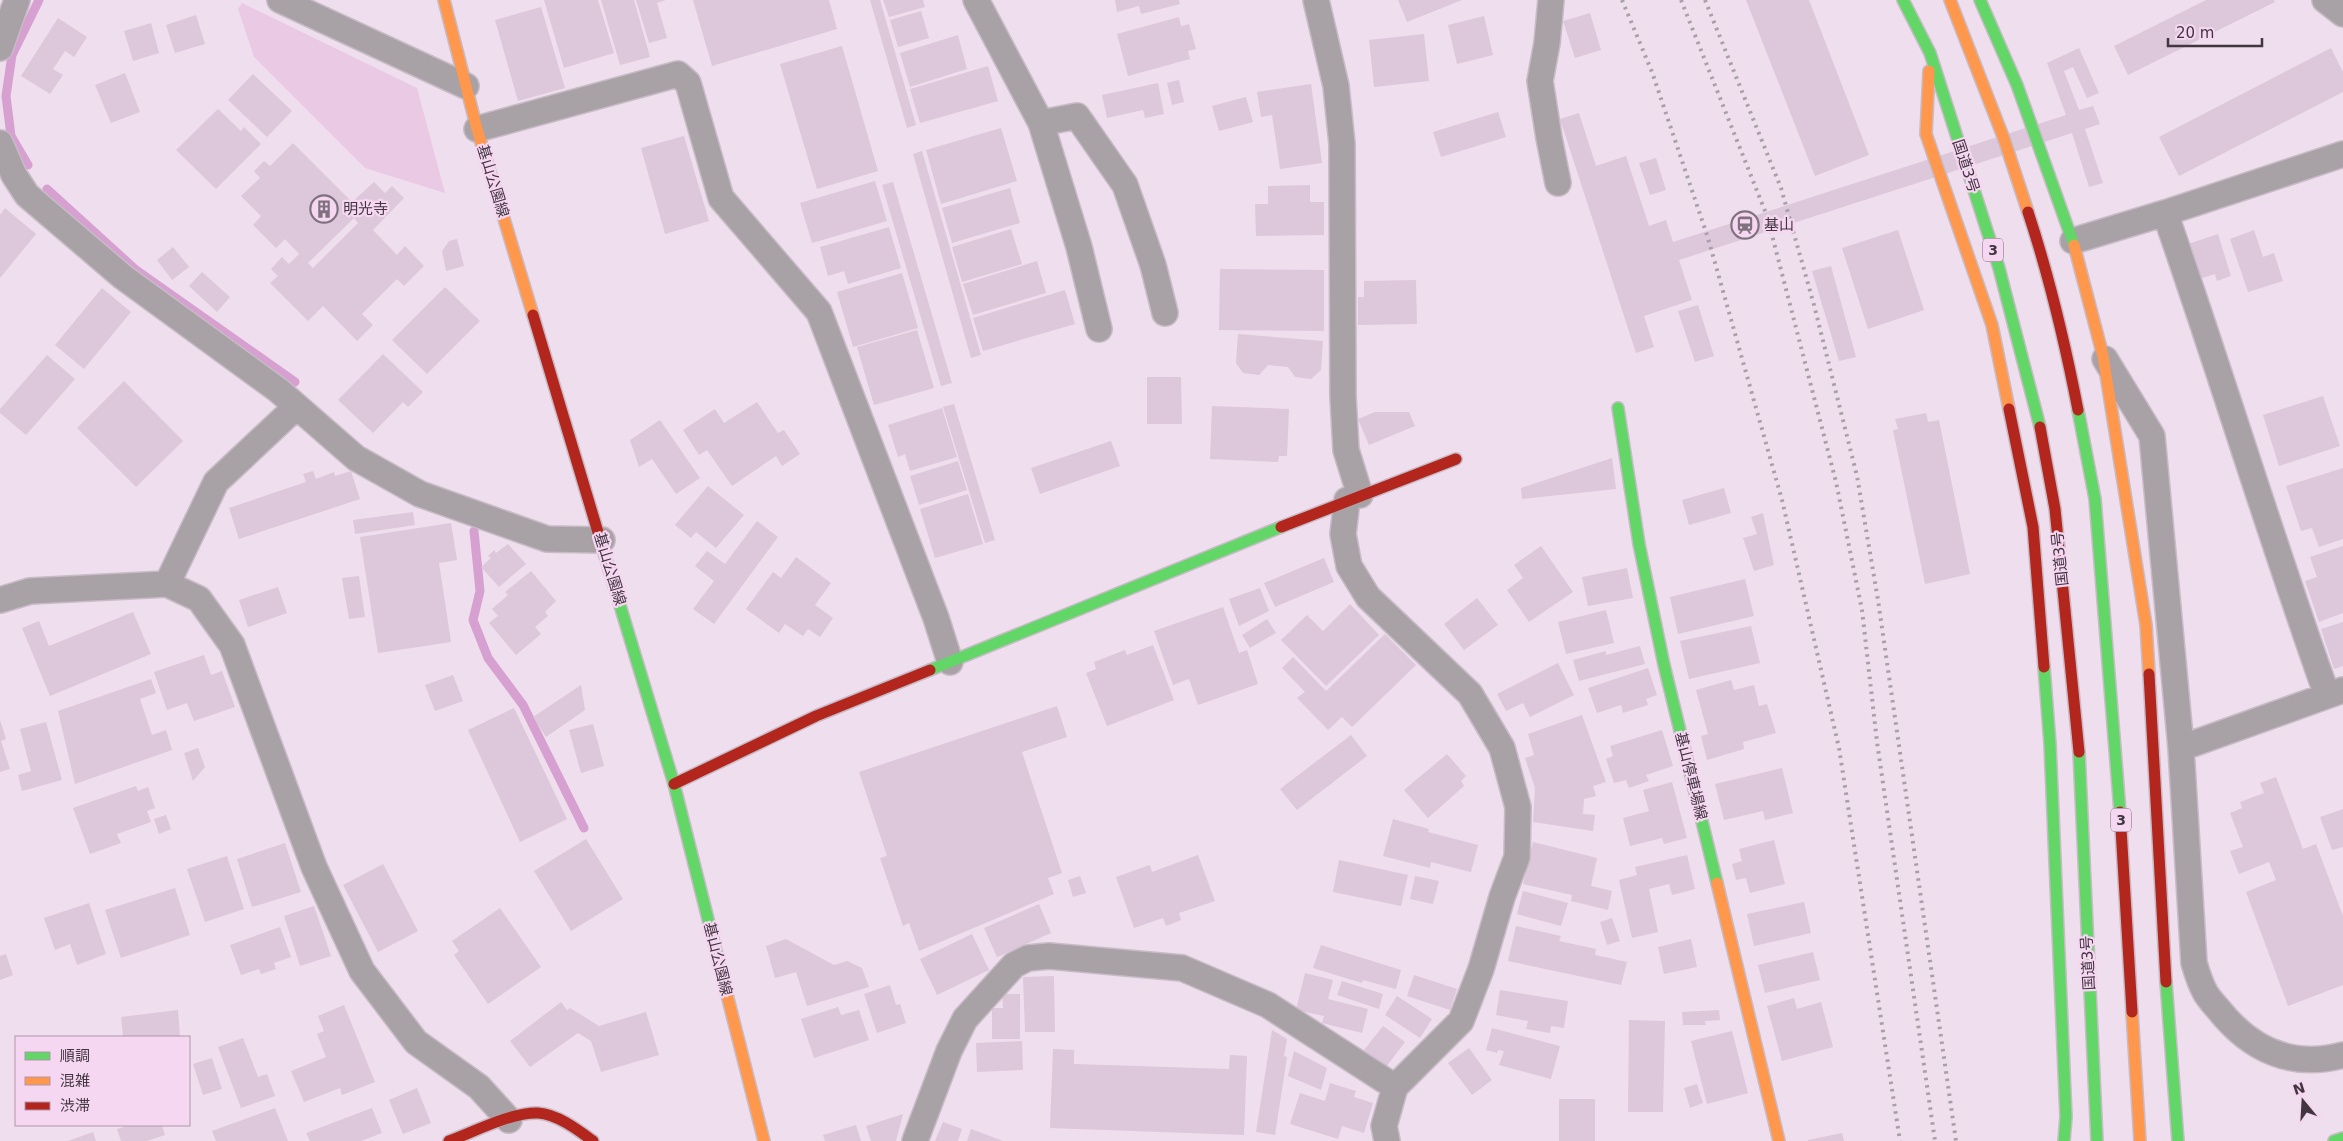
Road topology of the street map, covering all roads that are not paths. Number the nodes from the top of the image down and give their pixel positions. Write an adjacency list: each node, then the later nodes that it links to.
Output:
1 (18, 0): 12 (street)
2 (280, 0): 14 (street)
3 (444, 0): 14 (main road, 基山公園線)
4 (976, 0): 15 (street)
5 (1316, 0): 29 (street)
6 (1551, 0): 20 (street)
7 (1903, 0): 13 (main road, 国道3号 / 3)
8 (1950, 0): 49 (main road, 3)
9 (1980, 0): 22 (main road)
10 (2326, 0): 11 (street)
11 (2343, 14)
12 (0, 48)
13 (1930, 53): 47 (main road); 48 (main road, 国道3号 / 3)
14 (466, 86): 16 (main road, 基山公園線)
15 (1041, 122): 23 (street); 24 (street)
16 (478, 129): 30 (main road, 基山公園線); 33 (street)
17 (0, 143): 19 (street)
18 (2343, 154): 21 (street)
19 (7, 177): 26 (street)
20 (1558, 183)
21 (2165, 213): 22 (street); 34 (street)
22 (2073, 241): 25 (main road)
23 (1165, 313)
24 (1100, 329)
25 (2103, 356): 35 (street); 50 (main road)
26 (296, 407): 30 (street); 31 (street)
27 (1618, 408): 46 (main road, 基山停車場線)
28 (1456, 459): 29 (main road)
29 (1354, 497): 33 (main road); 38 (street)
30 (602, 540): 36 (main road, 基山公園線)
31 (167, 584): 32 (street); 39 (street)
32 (0, 600)
33 (950, 662): 36 (main road)
34 (2335, 692): 35 (street)
35 (2181, 748): 37 (street)
36 (674, 784): 43 (main road, 基山公園線)
37 (2343, 1055)
38 (1395, 1087): 44 (street); 45 (street)
39 (509, 1120): 41 (main road); 42 (main road)
40 (2343, 1138): 51 (main road)
41 (449, 1141)
42 (593, 1141)
43 (764, 1141)
44 (915, 1141)
45 (1387, 1141)
46 (1778, 1141)
47 (2064, 1141)
48 (2097, 1141)
49 (2140, 1141)
50 (2178, 1141)
51 (2334, 1141)

